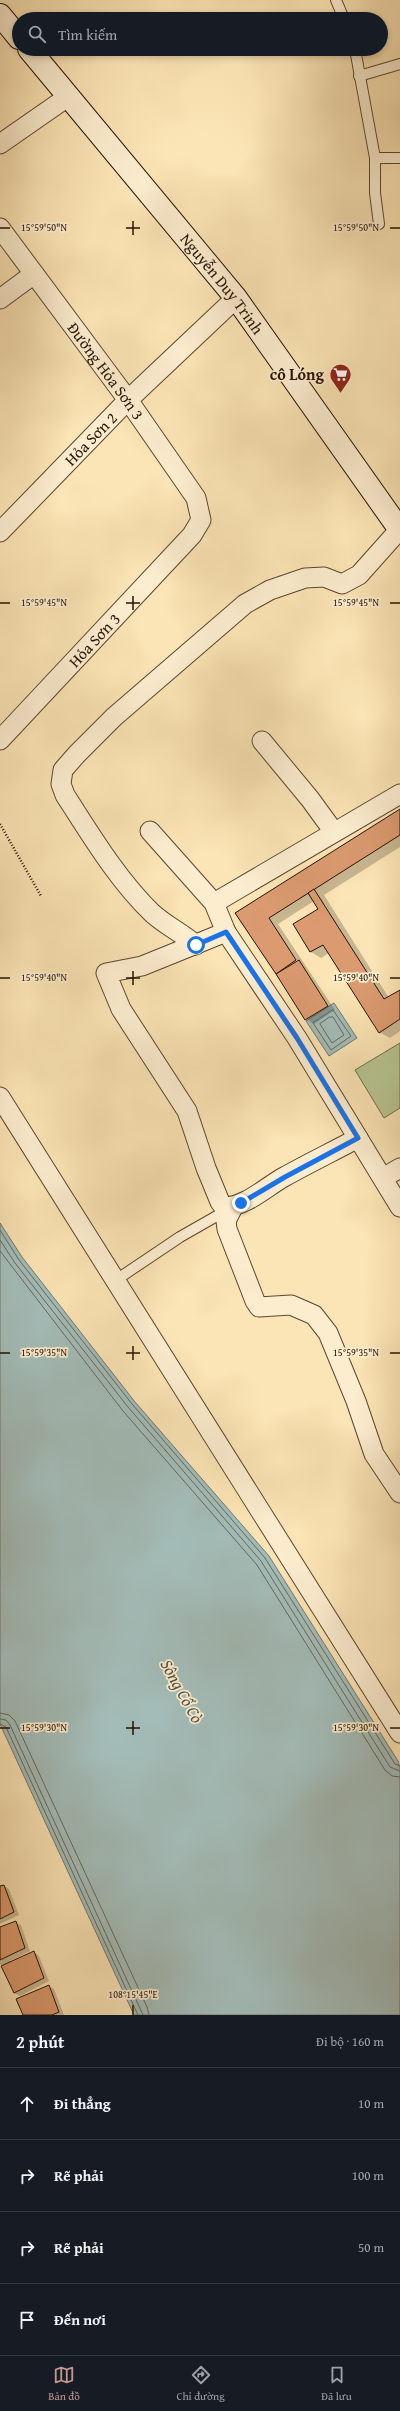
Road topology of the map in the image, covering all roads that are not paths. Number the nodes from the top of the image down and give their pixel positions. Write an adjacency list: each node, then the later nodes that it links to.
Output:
1 (336, 0): 2 (lane)
2 (341, 12)
3 (0, 15): 4 (street)
4 (12, 30)
5 (35, 56): 9 (street, Nguyễn Duy Trinh)
6 (356, 56): 8 (lane)
7 (400, 64): 8 (lane)
8 (359, 76): 11 (lane)
9 (69, 96): 10 (street); 17 (street, Nguyễn Duy Trinh)
10 (0, 144)
11 (375, 158): 12 (lane); 13 (lane)
12 (400, 158)
13 (379, 224)
14 (0, 228): 15 (street, Đường Hỏa Sơn 3)
15 (34, 274): 16 (street); 18 (street, Đường Hỏa Sơn 3)
16 (0, 298)
17 (236, 298): 18 (street, Hỏa Sơn 2); 20 (street, Nguyễn Duy Trinh)
18 (128, 400): 19 (street, Đường Hỏa Sơn 3); 21 (street, Hỏa Sơn 2)
19 (201, 520): 22 (street, Hỏa Sơn 3)
20 (400, 530): 29 (street)
21 (0, 532)
22 (0, 740)
23 (262, 741): 26 (street)
24 (400, 794): 26 (street)
25 (150, 831): 27 (street)
26 (334, 832): 27 (street)
27 (214, 903): 28 (street)
28 (226, 932): 29 (street); 31 (street)
29 (196, 945): 34 (street)
30 (0, 1097): 36 (street)
31 (358, 1138): 33 (street); 34 (street)
32 (400, 1168): 33 (street)
33 (383, 1178): 35 (street)
34 (233, 1207): 36 (lane); 37 (street)
35 (400, 1207)
36 (116, 1280): 39 (street)
37 (394, 1473): 38 (street)
38 (400, 1493)
39 (400, 1733)

